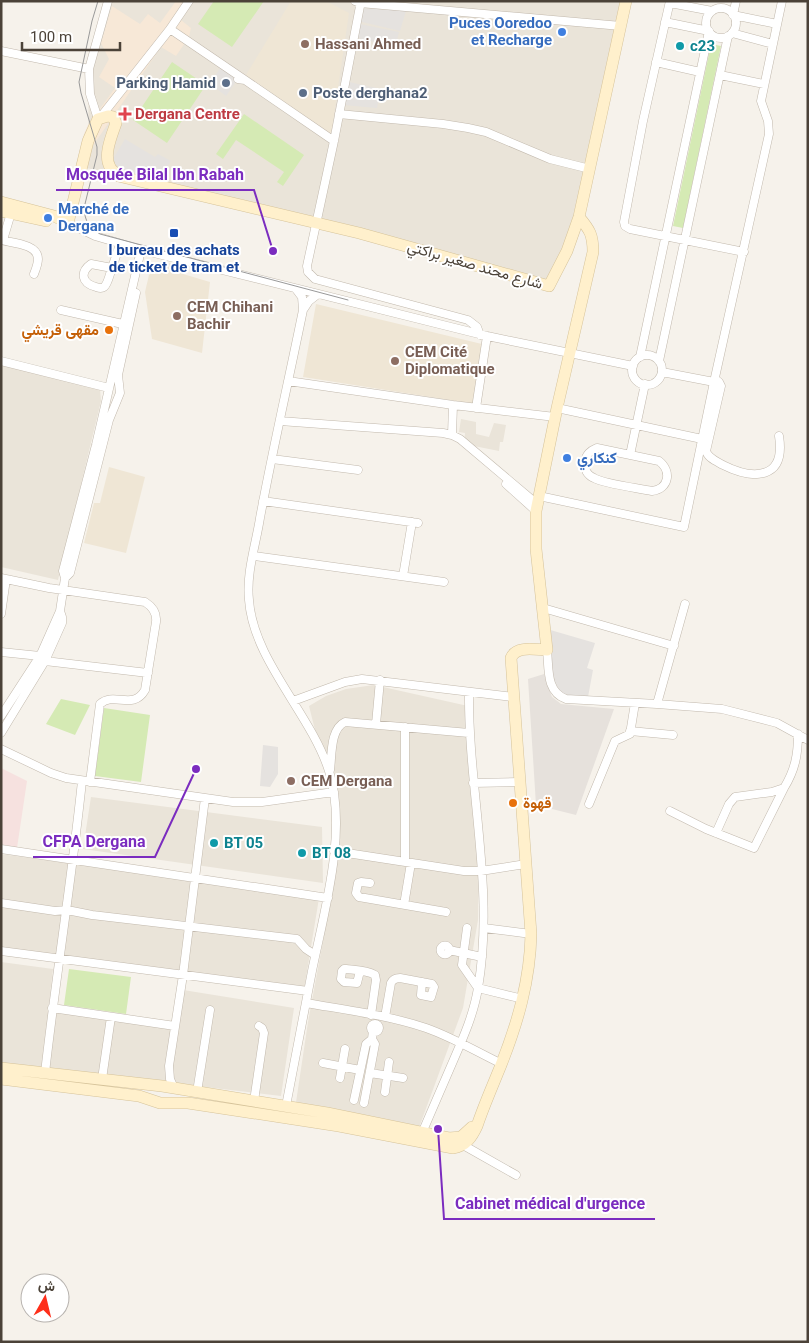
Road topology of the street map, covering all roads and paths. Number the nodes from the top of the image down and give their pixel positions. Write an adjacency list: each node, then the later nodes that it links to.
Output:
1 (108, 1): 20 (street)
2 (189, 1): 14 (street)
3 (626, 1): 13 (street, شارع محند صغير براكتي)
4 (716, 1): 9 (street)
5 (736, 1): 10 (street)
6 (782, 1): 12 (street)
7 (359, 2): 13 (street); 24 (street)
8 (670, 2): 9 (street); 11 (street)
9 (713, 11): 10 (street); 15 (street)
10 (733, 14): 12 (street); 16 (street)
11 (665, 22): 15 (street); 19 (street)
12 (777, 24): 17 (street)
13 (621, 26): 27 (street, شارع محند صغير براكتي)
14 (170, 28): 25 (street); 26 (street)
15 (709, 31): 16 (street); 21 (street)
16 (730, 34): 17 (street); 22 (street)
17 (773, 44): 23 (street)
18 (1, 51): 20 (street)
19 (656, 62): 21 (street); 33 (street)
20 (90, 69): 25 (street)
21 (700, 72): 33 (street)
22 (720, 75): 23 (street); 35 (street)
23 (764, 84): 38 (street)
24 (339, 114): 26 (street); 27 (street)
25 (98, 119): 31 (street); 32 (street)
26 (334, 141): 31 (street)
27 (590, 169): 30 (street, شارع محند صغير براكتي)
28 (1, 202): 32 (street)
29 (6, 212): 32 (street); 34 (street)
30 (580, 217): 31 (street, شارع محند صغير براكتي); 49 (street)
31 (317, 222): 43 (street)
32 (68, 223): 36 (street)
33 (665, 236): 35 (street); 50 (street)
34 (2, 240): 40 (street)
35 (685, 240): 38 (street); 52 (street)
36 (120, 244): 37 (street); 39 (street)
37 (143, 250): 41 (street); 47 (street)
38 (744, 252): 55 (street)
39 (112, 268)
40 (34, 274)
41 (296, 289): 42 (street); 45 (street)
42 (318, 294): 45 (street); 46 (street)
43 (388, 298): 46 (street); 48 (street)
44 (61, 310): 47 (street)
45 (303, 310): 56 (street)
46 (385, 311): 48 (street)
47 (126, 325): 57 (street); 59 (street)
48 (484, 335): 49 (street); 62 (street)
49 (570, 353): 53 (street); 63 (street)
50 (640, 357): 52 (street); 53 (street)
51 (1, 361): 59 (street)
52 (660, 361): 54 (street)
53 (633, 366): 58 (street)
54 (662, 372): 55 (street); 58 (street)
55 (715, 380): 67 (street); 68 (street)
56 (288, 381): 61 (street); 64 (street)
57 (119, 384): 59 (street); 60 (street)
58 (645, 384): 65 (street)
59 (109, 387): 60 (street); 78 (street)
60 (120, 395): 78 (street)
61 (453, 405): 62 (street); 66 (street)
62 (476, 408): 63 (street)
63 (556, 412): 65 (street); 74 (street)
64 (280, 421): 66 (street); 70 (street)
65 (636, 425): 68 (street); 69 (street)
66 (452, 435): 74 (street)
67 (779, 436)
68 (702, 439): 74 (street)
69 (630, 455): 69 (street)
70 (272, 459): 71 (street); 73 (street)
71 (358, 470)
72 (505, 484): 74 (street)
73 (264, 501): 75 (street); 76 (street)
74 (537, 504): 82 (street)
75 (254, 556): 76 (street); 92 (street)
76 (403, 576): 79 (street)
77 (4, 578): 80 (street); 83 (street)
78 (65, 578): 80 (street)
79 (444, 582)
80 (62, 590): 87 (street); 88 (street)
81 (685, 604): 84 (street)
82 (543, 608): 84 (street); 85 (street)
83 (1, 614)
84 (674, 646): 94 (street)
85 (547, 650): 91 (street); 93 (street)
86 (1, 652): 87 (street)
87 (43, 659): 88 (street); 95 (street); 99 (street)
88 (148, 673): 106 (street)
89 (380, 680): 90 (street); 92 (street); 96 (street)
90 (469, 692): 91 (street); 100 (street)
91 (512, 697): 107 (street)
92 (293, 701): 105 (street)
93 (635, 703): 94 (street); 98 (street)
94 (658, 704): 101 (street)
95 (1, 716)
96 (376, 724): 97 (street); 105 (street)
97 (405, 727): 100 (street); 118 (street)
98 (630, 731): 102 (street); 112 (street)
99 (1, 733)
100 (469, 733): 108 (street)
101 (798, 734): 103 (street); 109 (street)
102 (673, 735)
103 (808, 740)
104 (1, 749): 106 (street)
105 (330, 772): 110 (street)
106 (86, 781): 111 (street); 117 (street)
107 (520, 782): 108 (street); 119 (street)
108 (473, 783): 120 (street)
109 (784, 788): 114 (street); 114 (street)
110 (334, 792): 111 (street); 116 (street)
111 (205, 798): 121 (street)
112 (589, 804)
113 (670, 811): 114 (street)
114 (716, 833)
115 (1, 849): 117 (street)
116 (334, 851): 118 (street); 123 (street)
117 (74, 860): 121 (street); 126 (street)
118 (408, 863): 120 (street); 125 (street)
119 (526, 864): 120 (street); 131 (street)
120 (481, 871): 130 (street)
121 (196, 878): 123 (street); 128 (street)
122 (370, 883): 125 (street)
123 (328, 898): 135 (street)
124 (1, 902): 126 (street)
125 (404, 905): 127 (street)
126 (67, 910): 128 (street); 137 (street)
127 (446, 912)
128 (190, 927): 135 (street); 139 (street)
129 (468, 928): 134 (street)
130 (484, 928): 131 (street); 136 (street)
131 (531, 934): 143 (street)
132 (1, 950): 137 (street)
133 (449, 950): 134 (street)
134 (463, 953): 136 (street); 141 (street)
135 (316, 955): 142 (street)
136 (482, 956): 141 (street)
137 (60, 959): 139 (street); 145 (street)
138 (360, 971): 148 (street)
139 (183, 975): 142 (street); 149 (street)
140 (422, 982): 148 (street)
141 (478, 988): 143 (street); 151 (street)
142 (308, 991): 144 (street)
143 (523, 999): 155 (street)
144 (306, 1003): 148 (street); 175 (street)
145 (52, 1008): 147 (street); 160 (street)
146 (210, 1010): 168 (street)
147 (111, 1017): 149 (street); 165 (street)
148 (376, 1024): 151 (street); 158 (street); 159 (street)
149 (175, 1026): 167 (street)
150 (259, 1026): 172 (street)
151 (460, 1044): 155 (street); 177 (street)
152 (345, 1049): 156 (street)
153 (389, 1062): 161 (street)
154 (323, 1063): 156 (street)
155 (502, 1064): 176 (street)
156 (342, 1067): 158 (street); 162 (street)
157 (1, 1068): 160 (street)
158 (360, 1070): 170 (street)
159 (370, 1072): 161 (street); 174 (street)
160 (45, 1073): 165 (street)
161 (388, 1076): 163 (street); 169 (street)
162 (340, 1078)
163 (403, 1078)
164 (1, 1079): 171 (street)
165 (102, 1079): 166 (street)
166 (157, 1085): 167 (street); 171 (street)
167 (173, 1088): 168 (street); 173 (street)
168 (197, 1092): 172 (street)
169 (385, 1092)
170 (354, 1100)
171 (155, 1101): 173 (street)
172 (254, 1101): 175 (street)
173 (170, 1103): 177 (street)
174 (364, 1103)
175 (286, 1106): 177 (street)
176 (480, 1116): 177 (street); 178 (street)
177 (420, 1139): 178 (street)
178 (463, 1145): 179 (street)
179 (516, 1175)

